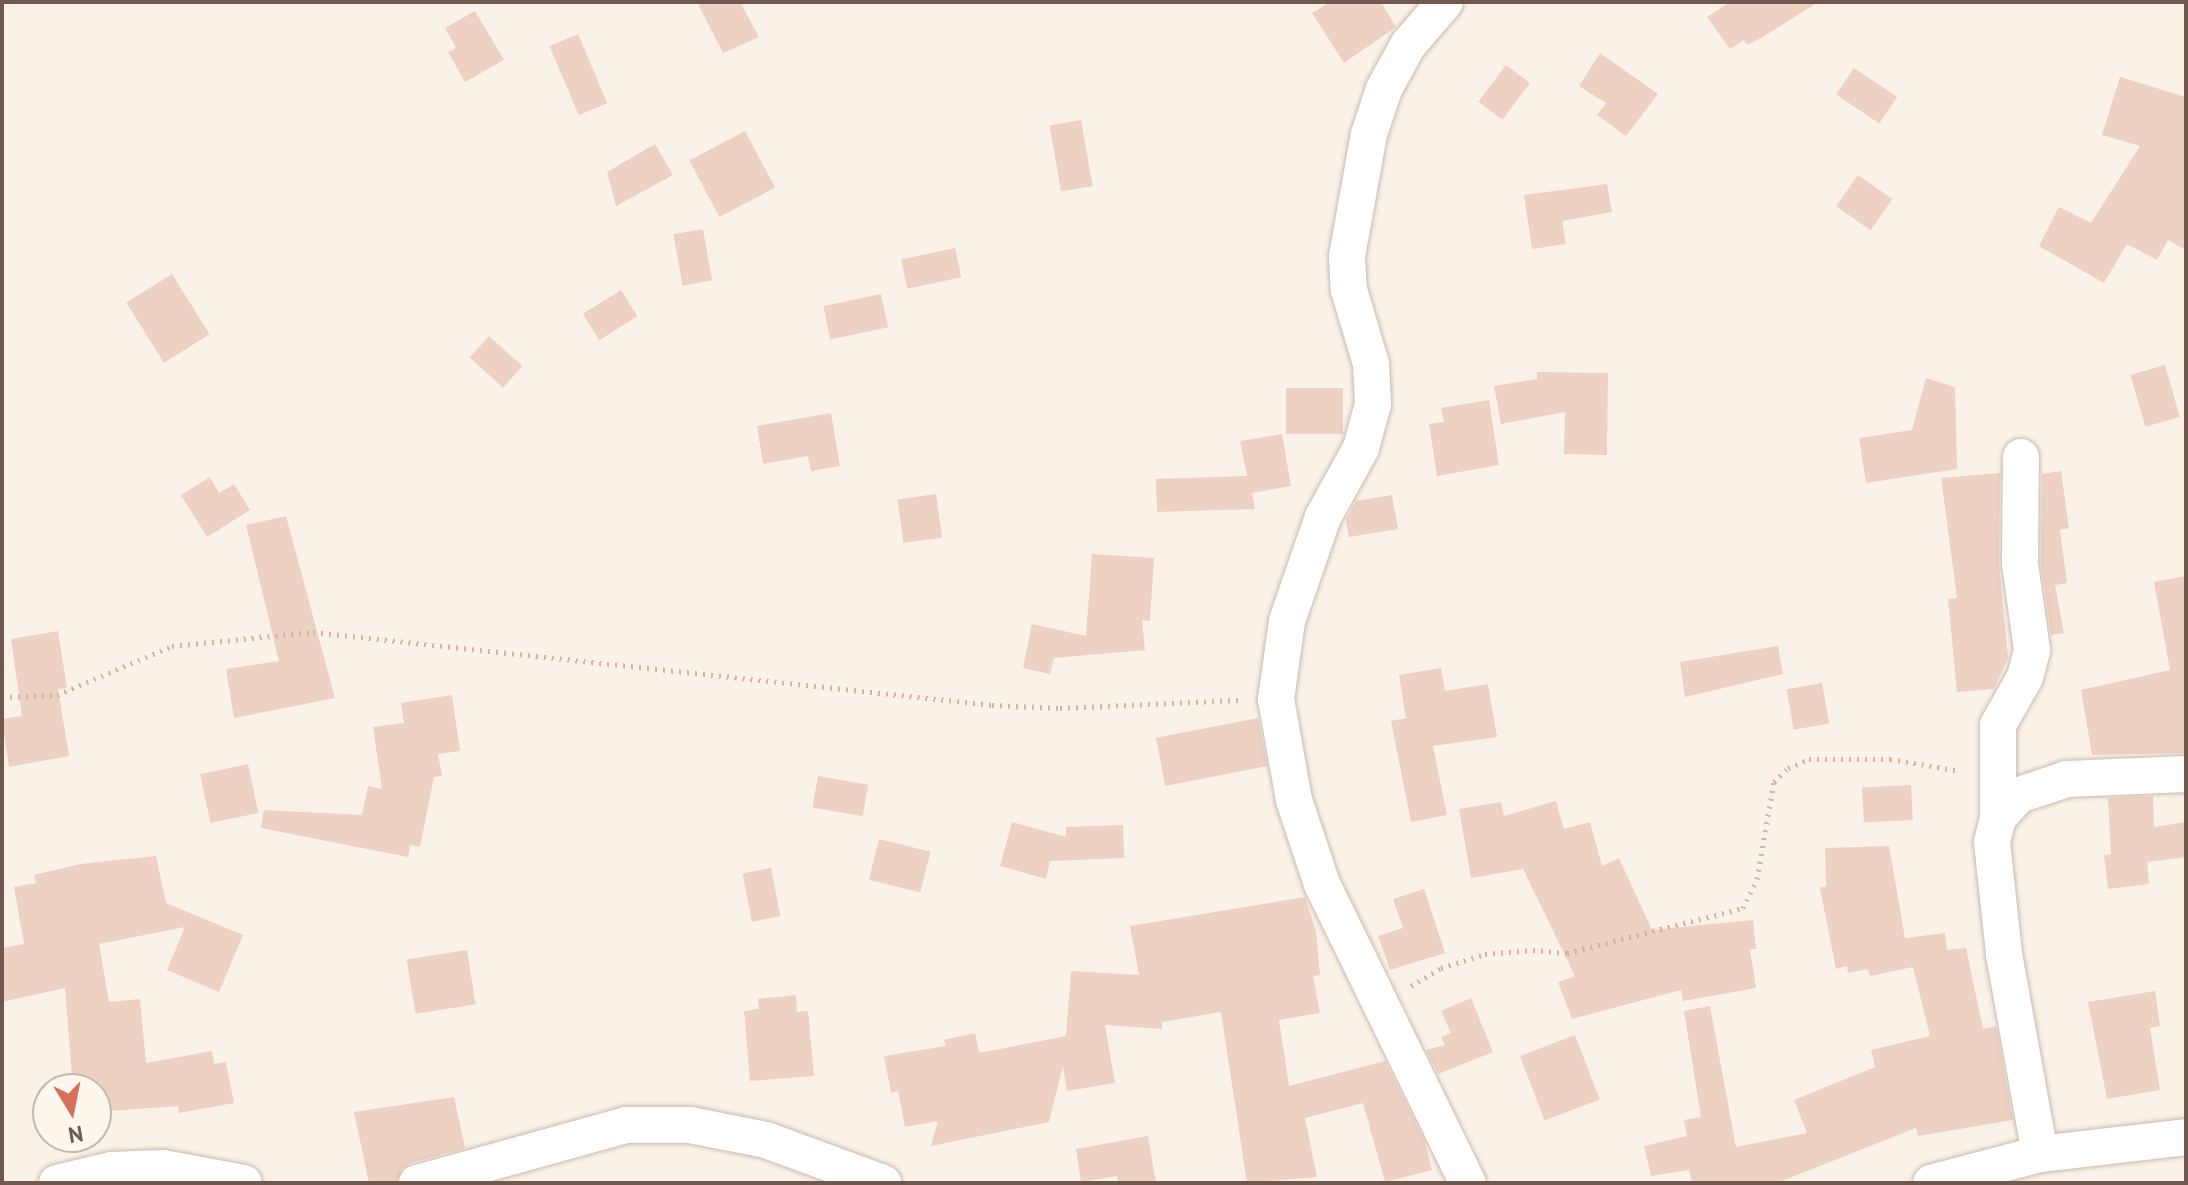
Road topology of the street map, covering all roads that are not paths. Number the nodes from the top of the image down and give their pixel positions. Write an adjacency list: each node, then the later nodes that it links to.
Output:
1 (1445, 2): 11 (street)
2 (2021, 457): 4 (street)
3 (2186, 774): 4 (street)
4 (1997, 800): 6 (street)
5 (2186, 1137): 6 (street)
6 (2040, 1154): 12 (street)
7 (57, 1183): 8 (street)
8 (244, 1183)
9 (417, 1183): 10 (street)
10 (883, 1183)
11 (1468, 1183)
12 (1931, 1183)

